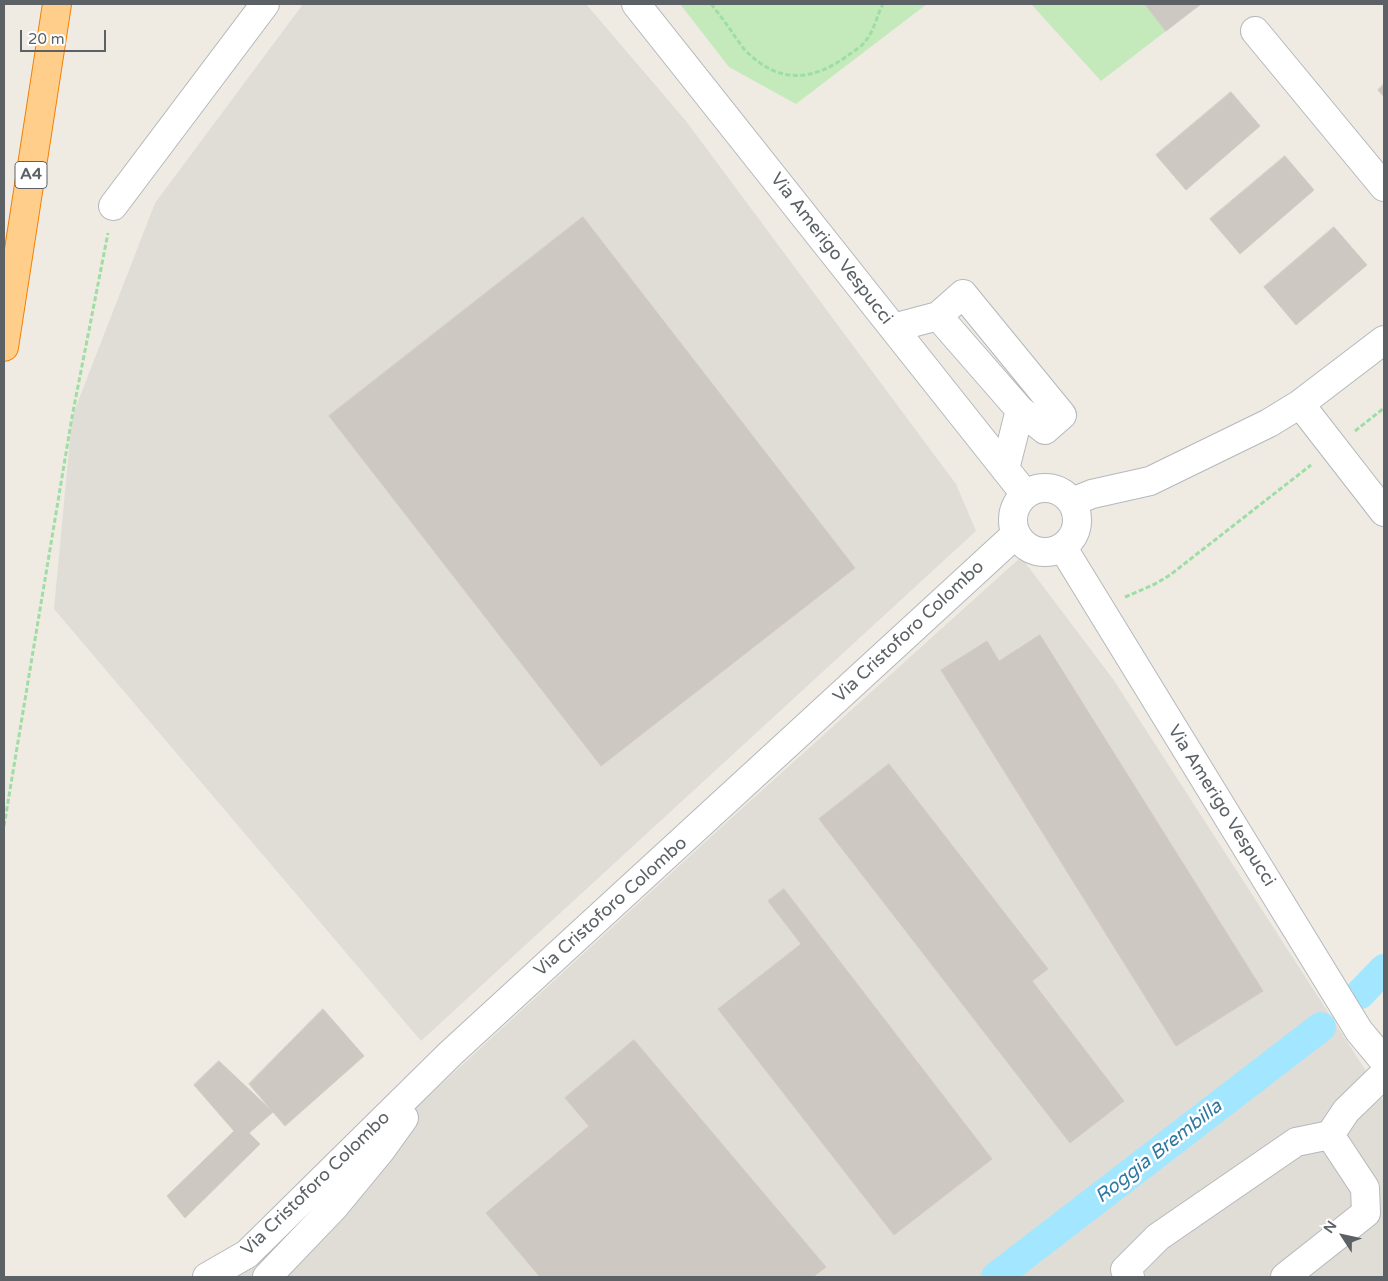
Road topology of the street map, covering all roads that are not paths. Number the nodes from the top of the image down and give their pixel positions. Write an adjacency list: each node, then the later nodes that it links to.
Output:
1 (57, 4): 10 (highway, A4)
2 (265, 4): 6 (street)
3 (636, 4): 8 (street, Via Amerigo Vespucci)
4 (1255, 31): 5 (street)
5 (1384, 187)
6 (113, 206)
7 (938, 316): 8 (street); 12 (street); 12 (street)
8 (893, 328): 13 (street, Via Amerigo Vespucci)
9 (1384, 340): 11 (street)
10 (4, 347)
11 (1300, 404): 15 (street); 16 (street)
12 (1020, 410): 13 (street)
13 (1005, 469): 14 (street, Via Amerigo Vespucci)
14 (1025, 494): 15 (street); 17 (street)
15 (1072, 502): 18 (street)
16 (1384, 512)
17 (1015, 535): 18 (street); 19 (street, Via Cristoforo Colombo)
18 (1063, 548): 20 (street, Via Amerigo Vespucci)
19 (451, 1053): 23 (street, Via Cristoforo Colombo); 24 (street)
20 (1384, 1060)
21 (1384, 1074): 22 (street)
22 (1330, 1135): 25 (street); 26 (street)
23 (207, 1277)
24 (267, 1277)
25 (1130, 1277)
26 (1285, 1277)

